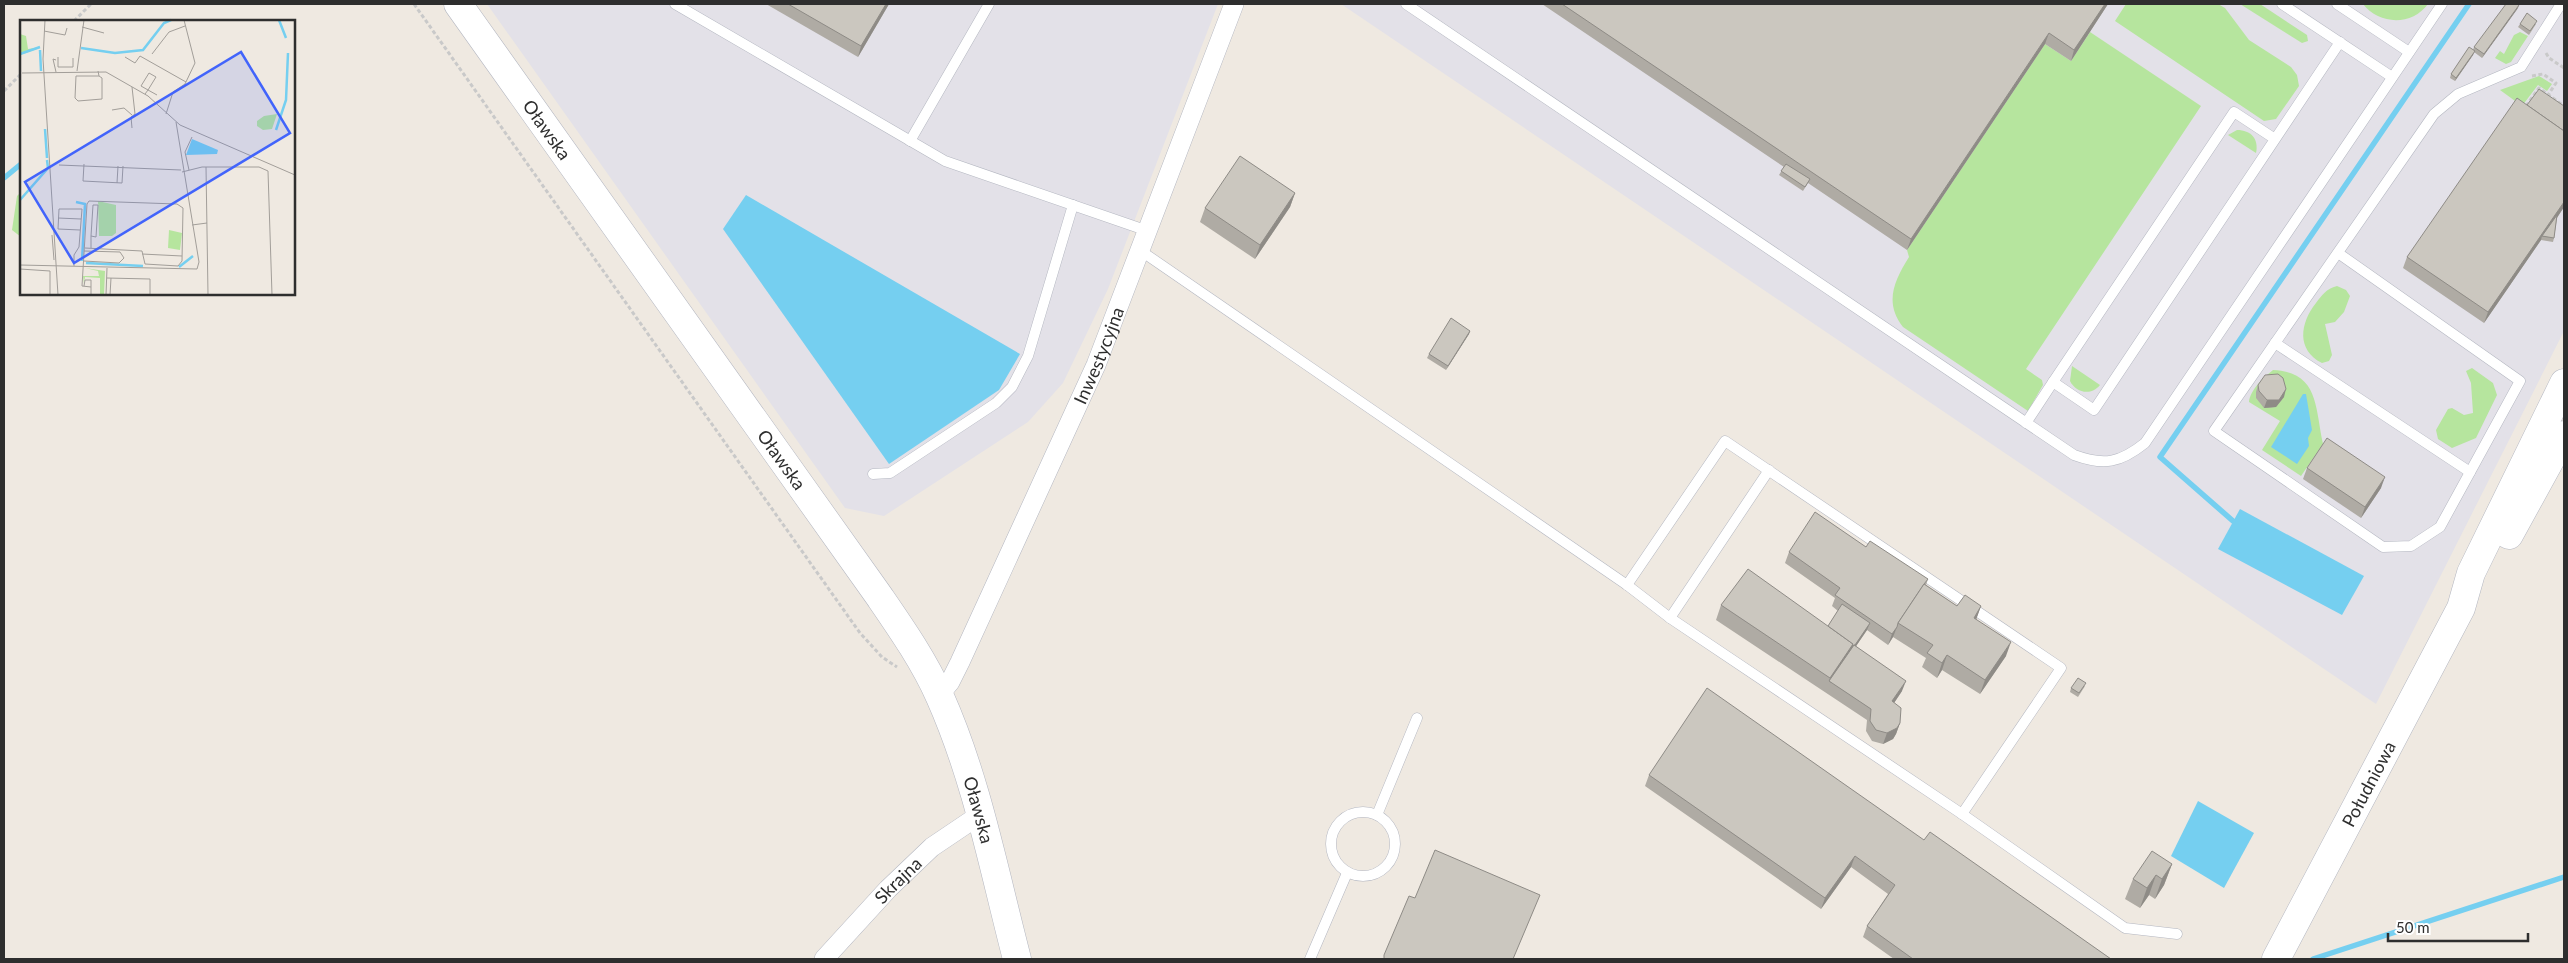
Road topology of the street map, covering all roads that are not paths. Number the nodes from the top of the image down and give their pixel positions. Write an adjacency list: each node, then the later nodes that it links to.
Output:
1 (458, 4): 30 (street, Oławska)
2 (675, 4): 14 (lane)
3 (989, 4): 14 (lane)
4 (1234, 4): 16 (street, Inwestycyjna)
5 (1406, 4): 22 (lane)
6 (2282, 4): 10 (lane)
7 (2337, 4): 11 (lane)
8 (2442, 4): 11 (lane)
9 (2561, 4): 18 (lane)
10 (2340, 42): 12 (lane); 13 (lane)
11 (2409, 52): 12 (lane)
12 (2392, 77): 22 (lane)
13 (2275, 139): 20 (lane); 20 (lane)
14 (910, 141): 15 (lane)
15 (1073, 205): 16 (lane); 26 (lane)
16 (1148, 231): 17 (street, Inwestycyjna)
17 (1141, 250): 27 (lane); 30 (street, Inwestycyjna)
18 (2338, 253): 19 (lane); 25 (lane)
19 (2275, 343): 25 (lane); 25 (lane)
20 (2054, 382): 22 (lane)
21 (2564, 382): 28 (street, Południowa)
22 (2026, 423)
23 (2564, 435): 28 (street, Południowa)
24 (1769, 470): 27 (lane); 29 (lane); 33 (lane)
25 (2470, 472)
26 (873, 474)
27 (1627, 585): 29 (lane)
28 (2460, 608): 40 (street, Południowa)
29 (1670, 618): 33 (lane)
30 (939, 695): 32 (street, Oławska)
31 (1417, 718): 34 (lane)
32 (981, 814): 37 (street, Skrajna); 38 (street, Oławska)
33 (1962, 814): 36 (lane)
34 (1377, 815): 35 (lane); 35 (lane)
35 (1347, 873): 39 (lane)
36 (2177, 934)
37 (824, 959)
38 (1017, 959)
39 (1310, 959)
40 (2276, 959)

